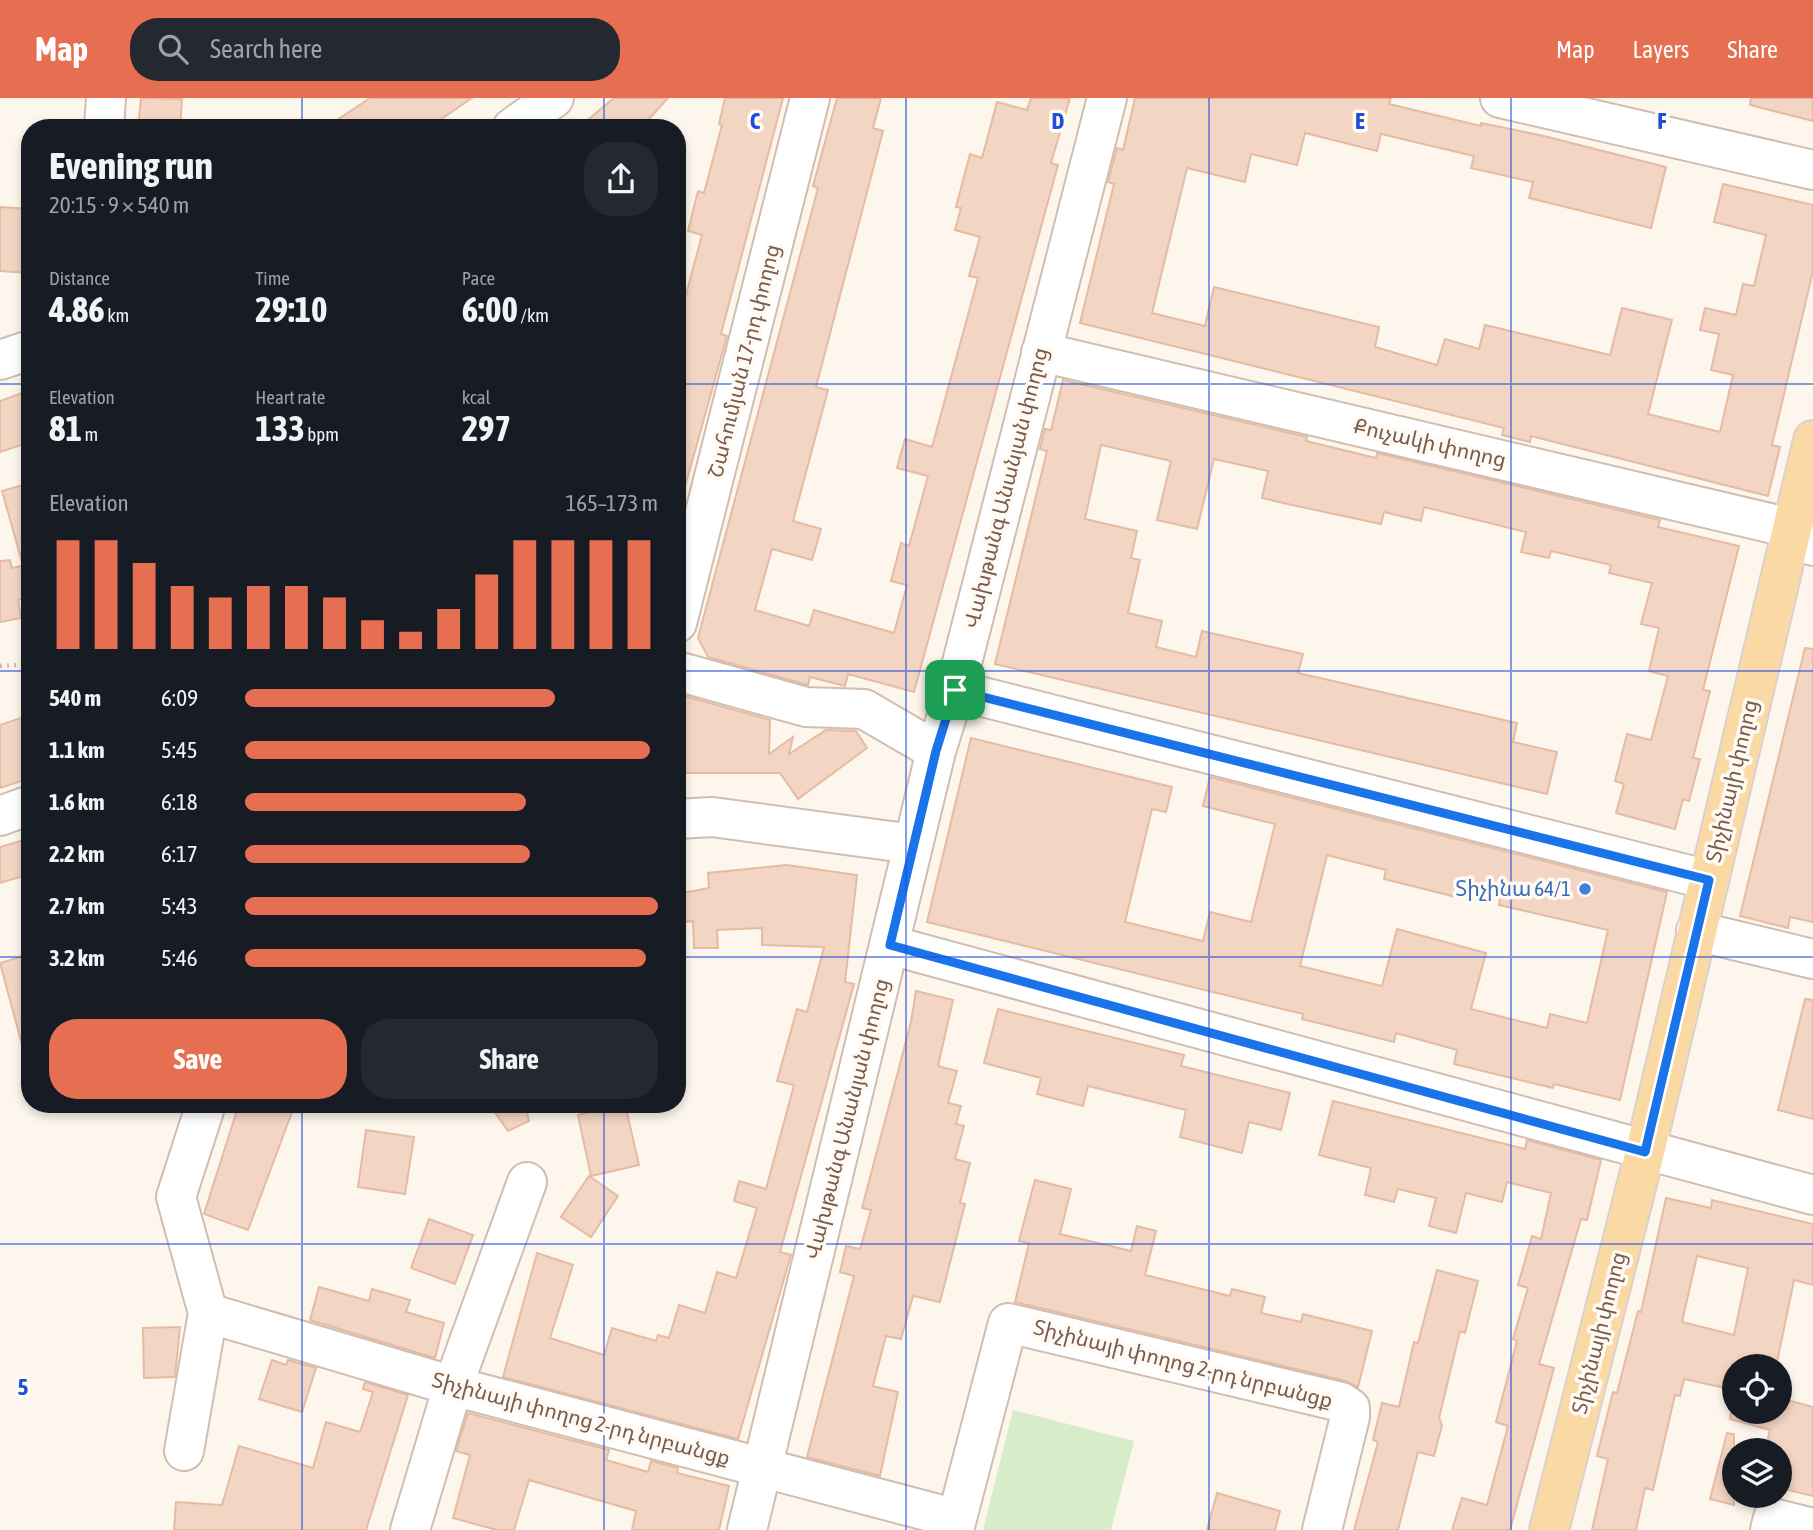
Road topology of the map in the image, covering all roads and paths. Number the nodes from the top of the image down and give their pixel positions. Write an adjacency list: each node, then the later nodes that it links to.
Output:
1 (106, 98): 6 (street)
2 (554, 98): 7 (street)
3 (810, 98): 14 (street, Շահումյան 17-րդ փողոց)
4 (1107, 98): 9 (street, Վախթանգ Անանյան փողոց)
5 (1500, 98): 8 (street)
6 (105, 119)
7 (525, 119)
8 (1813, 170)
9 (1041, 352): 13 (street, Քուչակի փողոց); 18 (street, Վախթանգ Անանյան փողոց)
10 (21, 353): 11 (street)
11 (0, 360)
12 (1813, 440): 13 (main road, Տիչինայի փողոց)
13 (1802, 537): 24 (main road, Տիչինայի փողոց)
14 (686, 587)
15 (21, 665): 16 (path)
16 (0, 666)
17 (686, 674): 19 (street)
18 (955, 690): 19 (street, Վախթանգ Անանյան փողոց); 24 (street)
19 (936, 751): 23 (street, Վախթանգ Անանյան փողոց)
20 (21, 808): 21 (street)
21 (0, 816)
22 (686, 819): 23 (street)
23 (913, 844): 26 (street, Վախթանգ Անանյան փողոց)
24 (1709, 880): 25 (main road, Տիչինայի փողոց)
25 (1696, 931): 27 (street); 29 (main road, Տիչինայի փողոց)
26 (890, 945): 29 (street); 35 (street, Վախթանգ Անանյան փողոց)
27 (1813, 959)
28 (203, 1113): 32 (street)
29 (1645, 1152): 31 (street); 41 (main road, Տիչինայի փողոց)
30 (527, 1182): 33 (street)
31 (1813, 1195)
32 (208, 1313): 33 (street, Տիչինայի փողոց 2-րդ նրբանցք); 34 (street)
33 (453, 1386): 35 (street, Տիչինայի փողոց 2-րդ նրբանցք); 38 (street)
34 (184, 1451)
35 (761, 1466): 36 (street, Տիչինայի փողոց 2-րդ նրբանցք); 39 (street, Վախթանգ Անանյան փողոց)
36 (955, 1524): 40 (street, Տիչինայի փողոց 2-րդ նրբանցք)
37 (1813, 1528): 42 (street)
38 (410, 1530)
39 (747, 1530)
40 (1322, 1530)
41 (1549, 1530)
42 (1770, 1530)

